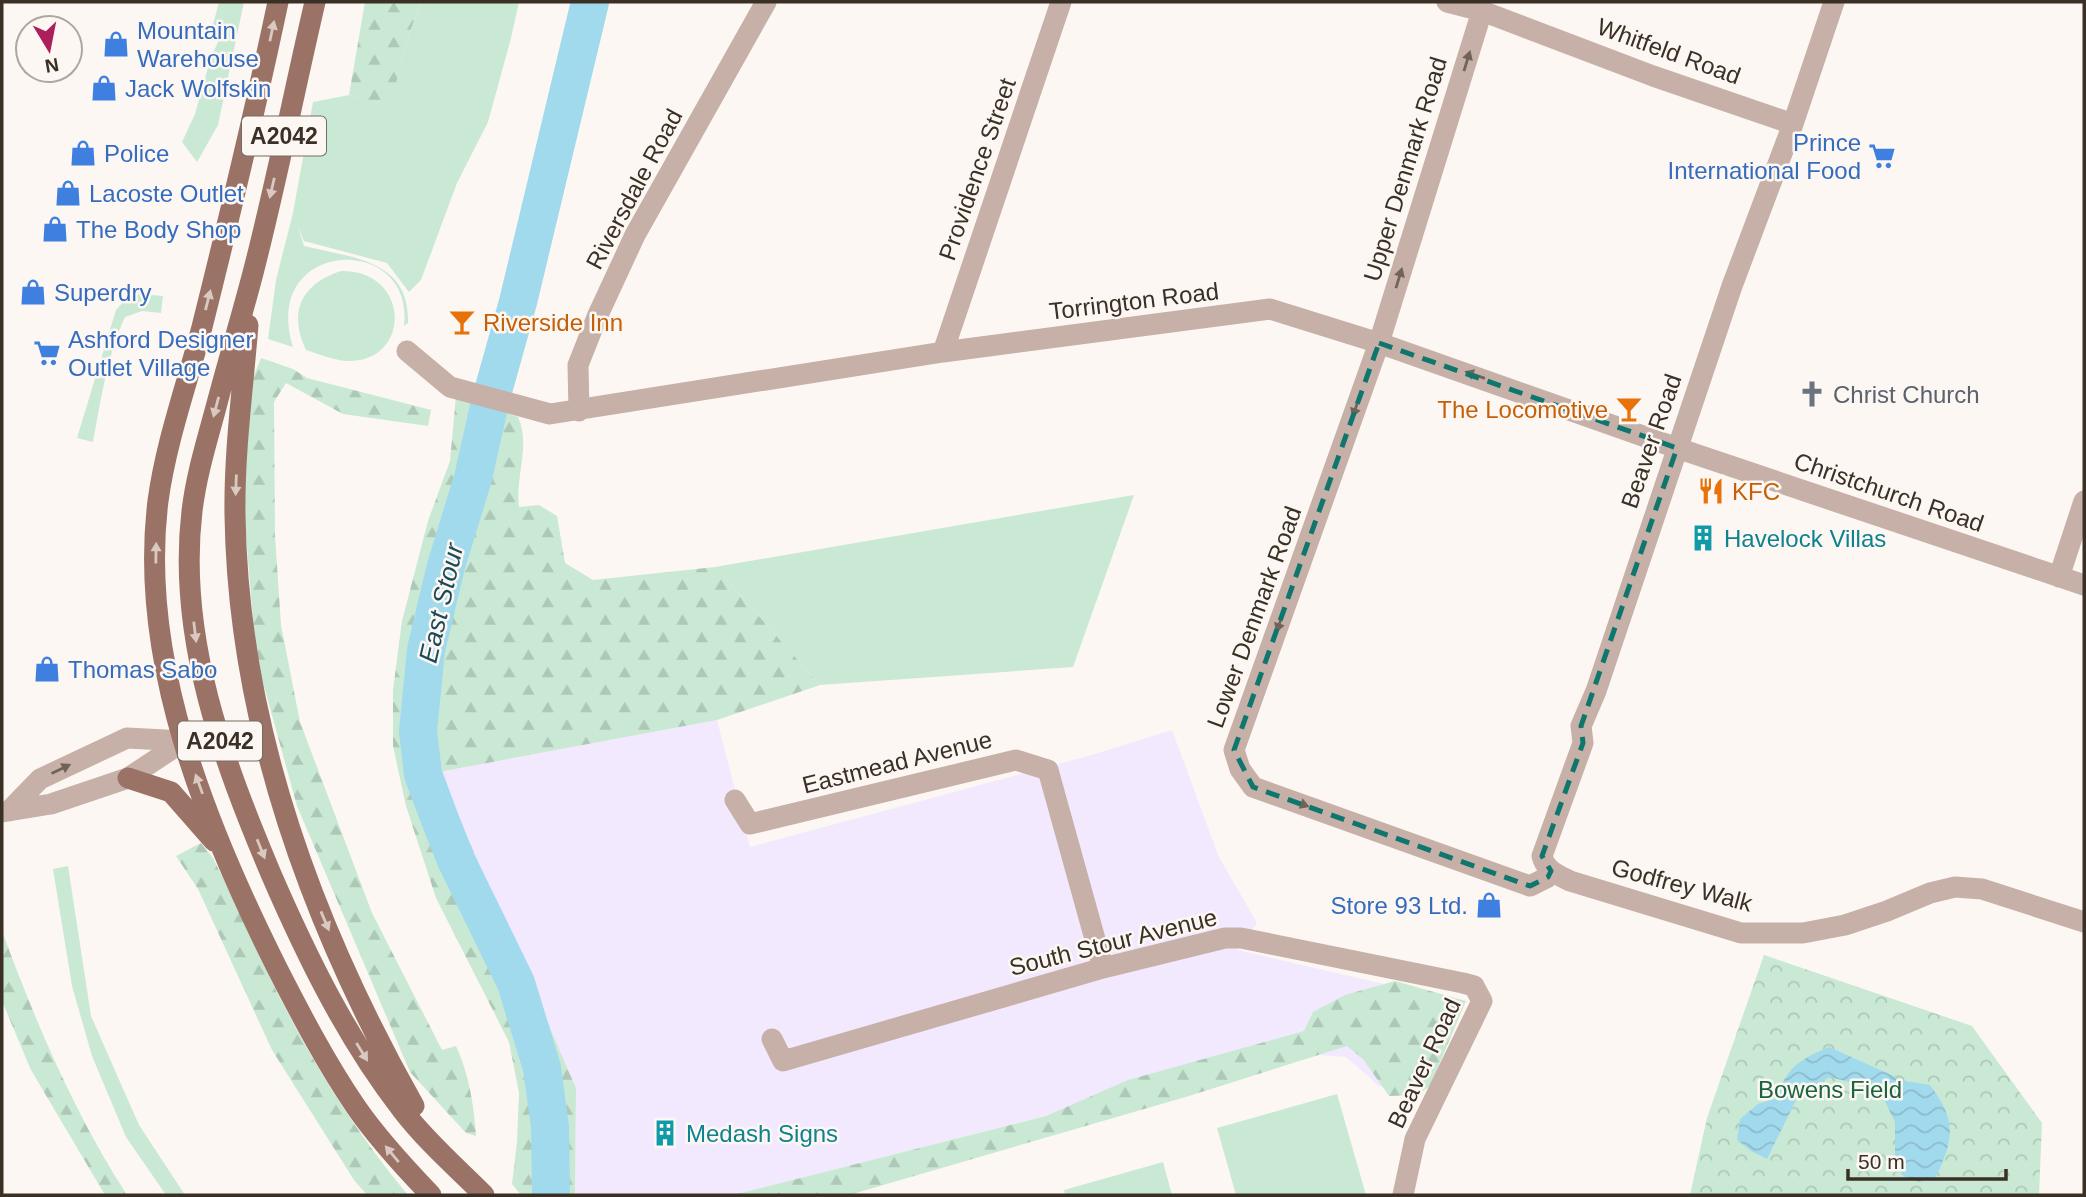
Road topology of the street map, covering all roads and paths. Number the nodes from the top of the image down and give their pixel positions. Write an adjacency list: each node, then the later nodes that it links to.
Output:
1 (278, 2): 19 (main road, A2042, one-way to 1)
2 (315, 2): 9 (main road, A2042, one-way to 9)
3 (766, 2): 13 (street, Riversdale Road)
4 (1061, 2): 12 (street, Providence Street)
5 (1447, 2): 7 (street, Whitfeld Road)
6 (1834, 2): 8 (street, Beaver Road)
7 (1482, 12): 8 (street, Whitfeld Road); 10 (street, Upper Denmark Road, one-way to 7)
8 (1793, 124): 14 (street, Beaver Road)
9 (253, 271): 18 (main road, A2042, one-way to 18); 29 (main road, one-way to 29)
10 (1379, 343): 12 (street, Torrington Road); 14 (street, Torrington Road, one-way to 10); 24 (street, Lower Denmark Road, one-way to 24)
11 (407, 351): 13 (street, Torrington Road)
12 (943, 352): 13 (street, Torrington Road)
13 (579, 411)
14 (1677, 449): 16 (street, Christchurch Road); 24 (street, Beaver Road)
15 (2084, 501): 16 (street)
16 (2059, 577): 17 (street, Christchurch Road)
17 (2084, 585)
18 (217, 732): 19 (street); 29 (main road, A2042, one-way to 29)
19 (184, 741): 20 (street); 22 (street, one-way to 19); 23 (main road, A2042, one-way to 19)
20 (128, 778): 22 (street); 23 (main road, A2042)
21 (735, 800): 26 (street, Eastmead Avenue)
22 (5, 811)
23 (224, 853): 31 (main road, A2042, one-way to 23)
24 (1552, 871): 25 (street, Godfrey Walk)
25 (2084, 922)
26 (1102, 968): 27 (street, South Stour Avenue); 28 (street, South Stour Avenue)
27 (1480, 994): 32 (street, Beaver Road)
28 (772, 1039)
29 (449, 1161): 30 (main road, A2042)
30 (477, 1189)
31 (431, 1195)
32 (1403, 1195)

